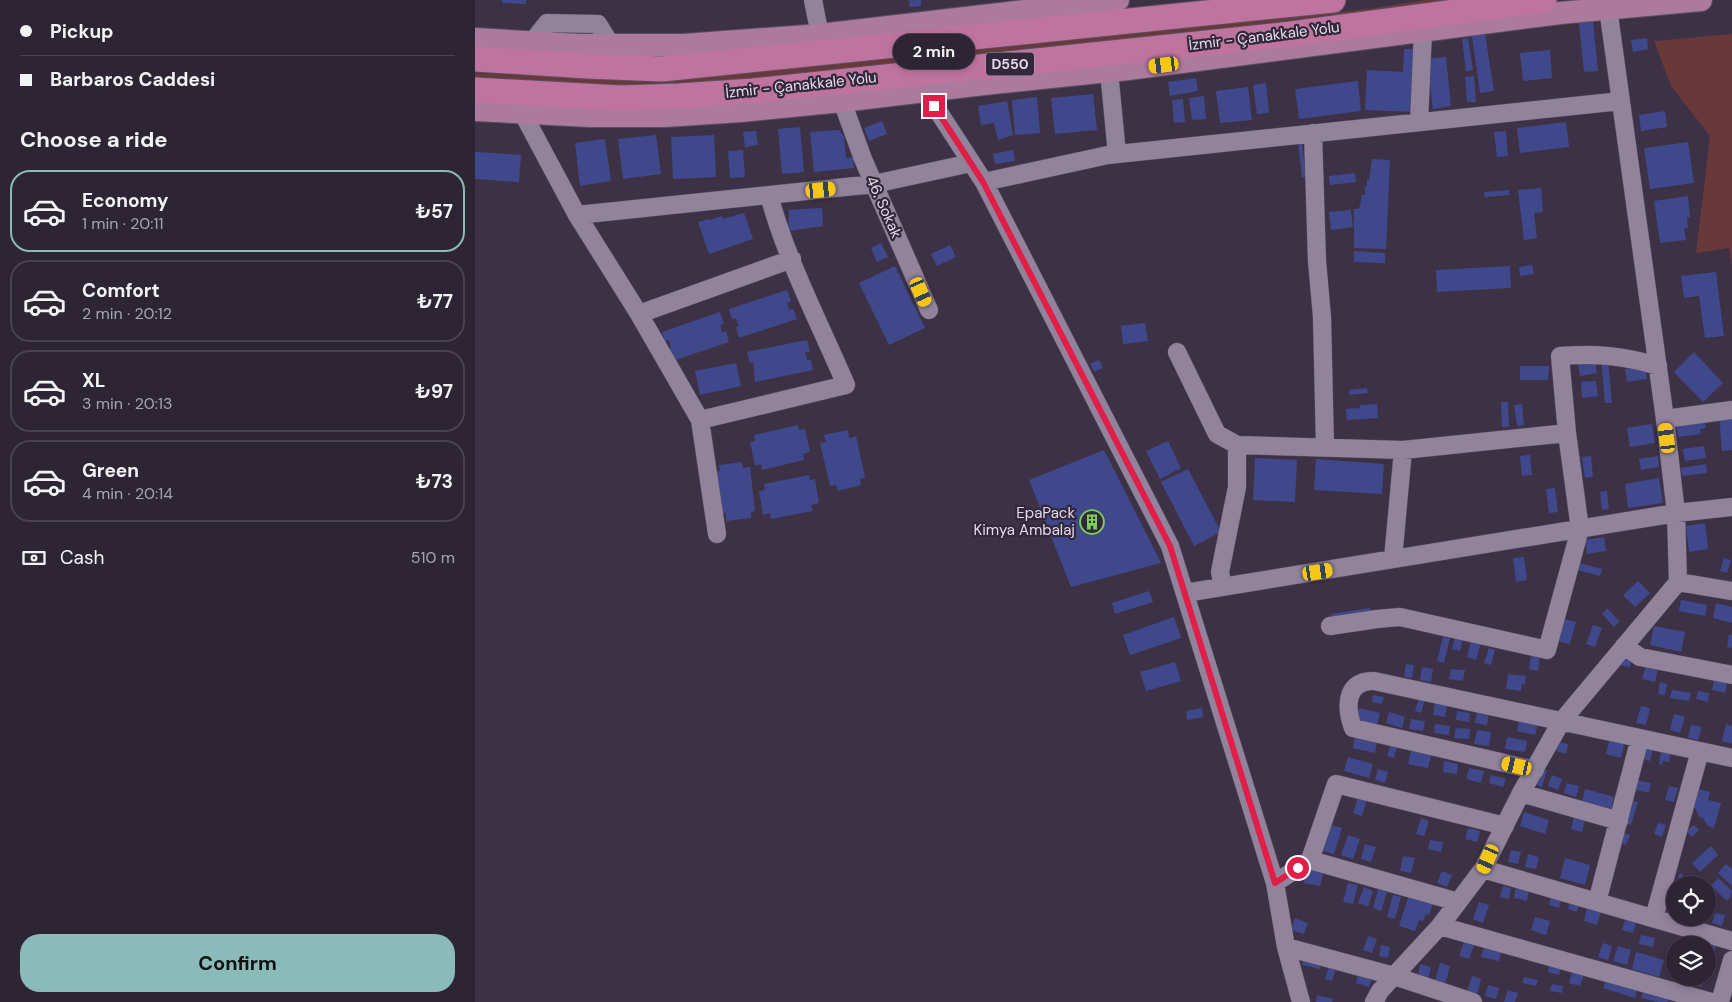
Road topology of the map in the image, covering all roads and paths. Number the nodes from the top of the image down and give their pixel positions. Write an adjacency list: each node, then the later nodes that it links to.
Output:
1 (813, 0): 8 (street)
2 (1114, 0): 8 (main road)
3 (1333, 0): 10 (highway, İzmir - Çanakkale Yolu / D550)
4 (1544, 0): 12 (highway, İzmir - Çanakkale Yolu / D550)
5 (1701, 0): 6 (main road)
6 (1608, 8): 7 (main road); 15 (street)
7 (1423, 31): 11 (main road); 18 (street)
8 (819, 35): 9 (main road)
9 (475, 38)
10 (475, 59)
11 (1109, 71): 13 (main road); 20 (street)
12 (475, 90)
13 (925, 91): 14 (main road); 21 (street)
14 (842, 101): 17 (main road); 23 (street, 46. Sokak)
15 (1621, 101): 18 (street); 30 (street)
16 (475, 110): 17 (main road)
17 (522, 112): 25 (street)
18 (1419, 122): 19 (street)
19 (1313, 133): 20 (street); 36 (street)
20 (1117, 154): 22 (street)
21 (971, 163): 22 (street); 23 (street)
22 (983, 182): 46 (street)
23 (874, 184): 24 (street); 27 (street, 46. Sokak)
24 (769, 195): 25 (street); 26 (street)
25 (577, 216): 28 (street)
26 (792, 259): 28 (street); 33 (street)
27 (929, 310)
28 (639, 314): 33 (street)
29 (1177, 352): 35 (street)
30 (1658, 366): 32 (street); 34 (street)
31 (1732, 410): 32 (street)
32 (1665, 419): 39 (street)
33 (701, 420): 41 (street)
34 (1567, 433): 37 (street); 40 (street)
35 (1237, 445): 36 (street); 44 (street)
36 (1325, 447): 37 (street)
37 (1403, 450): 42 (street)
38 (1732, 507): 39 (street)
39 (1676, 513): 40 (street); 43 (street)
40 (1580, 529): 42 (street); 47 (street)
41 (717, 534)
42 (1393, 559): 44 (street)
43 (1678, 582): 45 (street); 48 (street)
44 (1223, 587): 46 (street)
45 (1732, 591)
46 (1185, 593): 60 (street)
47 (1330, 626)
48 (1624, 646): 49 (street); 50 (street)
49 (1732, 675)
50 (1561, 722): 51 (street); 54 (street); 54 (street)
51 (1639, 738): 52 (street); 56 (street)
52 (1700, 751): 53 (street); 63 (street)
53 (1732, 758)
54 (1535, 770): 55 (street)
55 (1521, 793): 56 (street); 57 (street)
56 (1619, 821): 62 (street)
57 (1505, 826): 58 (street); 59 (street)
58 (1309, 860): 60 (street); 61 (street)
59 (1483, 869): 61 (street); 62 (street)
60 (1275, 883): 66 (street)
61 (1458, 902): 64 (street)
62 (1597, 902): 63 (street)
63 (1654, 918): 65 (street)
64 (1440, 926): 68 (street); 69 (street)
65 (1732, 941)
66 (1286, 947): 68 (street); 70 (street)
67 (1732, 960): 69 (street)
68 (1394, 976): 71 (street); 72 (street)
69 (1720, 1000)
70 (1301, 1002)
71 (1374, 1002)
72 (1473, 1002)

